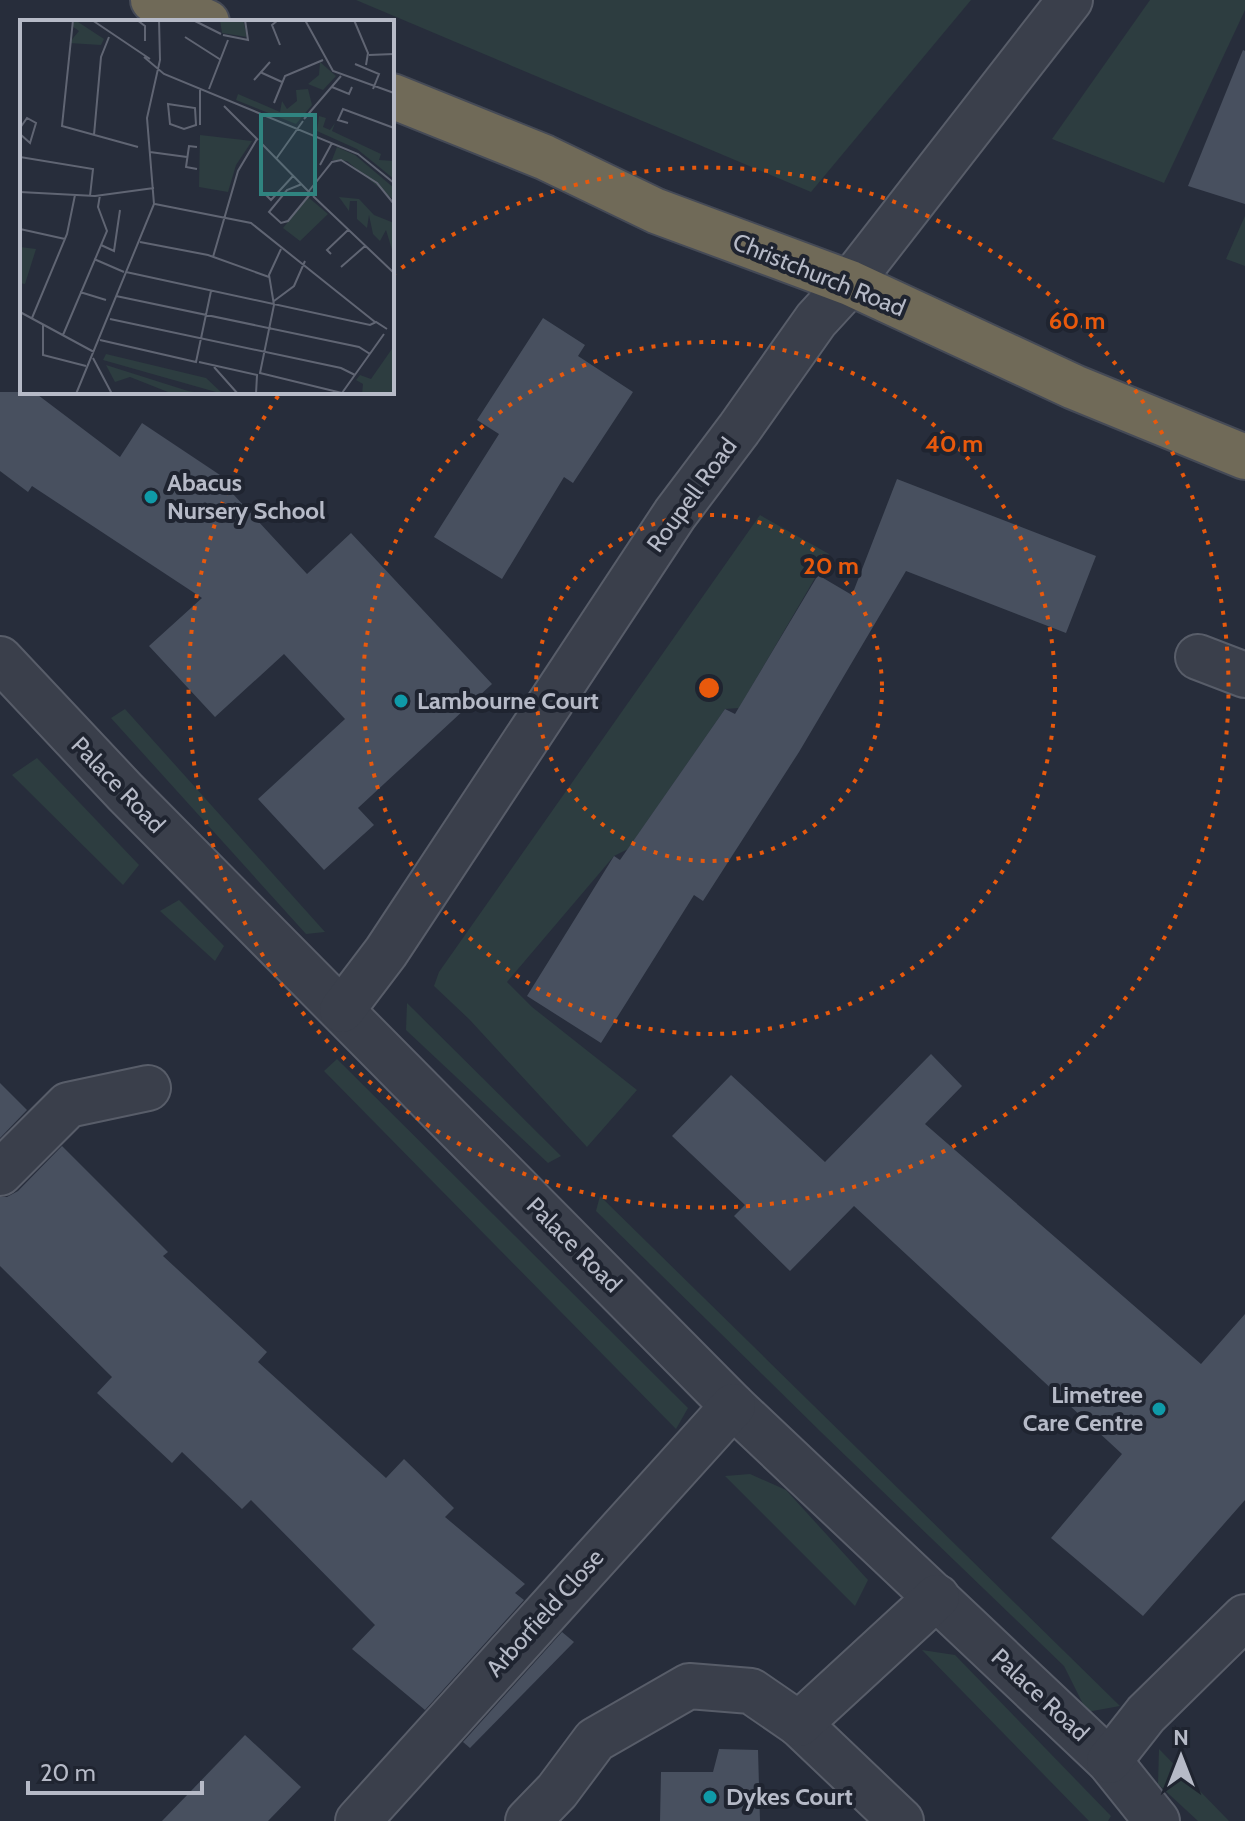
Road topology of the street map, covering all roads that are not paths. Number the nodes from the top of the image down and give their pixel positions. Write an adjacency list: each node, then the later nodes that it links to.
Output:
1 (153, 0): 3 (highway)
2 (1070, 0): 5 (street, Roupell Road)
3 (202, 20)
4 (394, 97): 5 (highway, Christchurch Road)
5 (850, 283): 6 (highway, Christchurch Road); 10 (street, Roupell Road)
6 (1245, 457)
7 (1198, 657): 9 (street)
8 (0, 659): 10 (street, Palace Road)
9 (1245, 675)
10 (342, 1010): 13 (street, Palace Road)
11 (148, 1088): 12 (street)
12 (0, 1173)
13 (733, 1406): 14 (street, Palace Road); 19 (street, Arborfield Close)
14 (937, 1597): 16 (street); 17 (street, Palace Road)
15 (1245, 1617): 17 (street)
16 (799, 1724): 20 (street); 21 (street)
17 (1109, 1761): 18 (street, Palace Road)
18 (1144, 1816)
19 (358, 1821)
20 (528, 1821)
21 (901, 1821)

